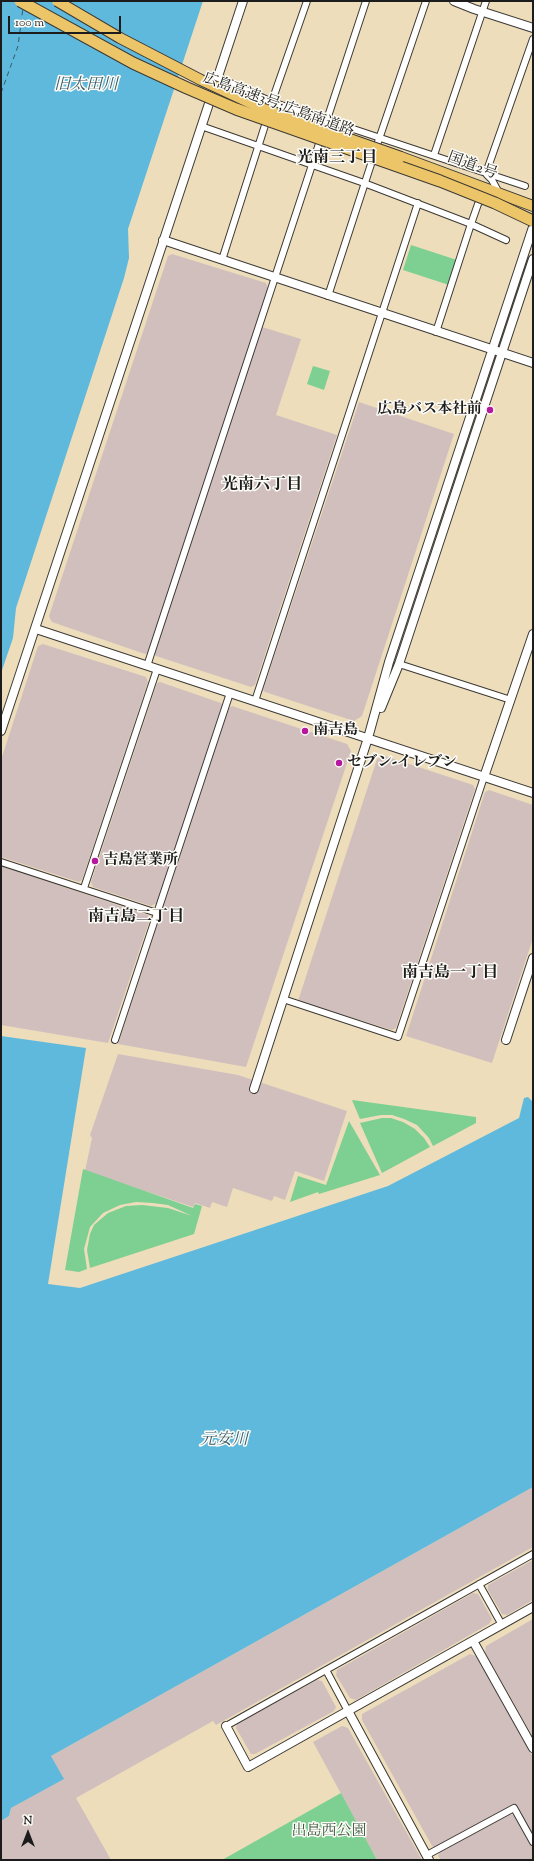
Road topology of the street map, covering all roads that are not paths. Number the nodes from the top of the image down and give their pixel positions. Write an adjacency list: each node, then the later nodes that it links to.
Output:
1 (20, 1): 26 (highway, 広島高速3号;広島南道路, bridge)
2 (57, 1): 23 (highway, 国道2号, bridge)
3 (243, 1): 12 (street)
4 (307, 1): 13 (street)
5 (366, 1): 14 (street)
6 (426, 1): 16 (street)
7 (454, 1): 9 (street)
8 (486, 1): 9 (street)
9 (482, 12): 10 (street); 18 (street)
10 (533, 28)
11 (533, 39): 20 (street)
12 (217, 77): 13 (street); 15 (street)
13 (272, 102): 14 (street); 17 (street)
14 (326, 120): 16 (street); 19 (street)
15 (201, 126): 17 (street); 29 (street)
16 (380, 138): 18 (street); 21 (street)
17 (258, 146): 19 (street); 32 (street)
18 (434, 155): 20 (street)
19 (312, 165): 21 (street); 33 (street)
20 (486, 174): 22 (street); 23 (street)
21 (364, 182): 24 (street); 34 (street)
22 (525, 186)
23 (496, 192): 25 (highway, 国道2号); 27 (street)
24 (418, 203): 27 (street); 35 (street)
25 (533, 206)
26 (533, 221)
27 (471, 224): 30 (street); 36 (street)
28 (533, 227): 37 (street)
29 (163, 240): 32 (street); 40 (street)
30 (506, 240)
31 (533, 259): 38 (street)
32 (222, 260): 33 (street)
33 (275, 278): 34 (street); 43 (street)
34 (328, 296): 35 (street)
35 (382, 314): 36 (street); 47 (street)
36 (436, 332): 37 (street)
37 (492, 350): 38 (street); 49 (street)
38 (502, 353): 39 (street); 42 (street)
39 (533, 363)
40 (36, 628): 43 (street); 48 (street)
41 (533, 634): 46 (street)
42 (399, 664): 46 (street); 49 (street)
43 (146, 666): 44 (street)
44 (157, 669): 45 (street); 53 (street)
45 (230, 693): 47 (street); 54 (street)
46 (511, 700): 50 (street)
47 (255, 701): 49 (street)
48 (1, 731)
49 (368, 738): 50 (street); 56 (street)
50 (484, 777): 51 (street); 56 (street)
51 (533, 793)
52 (1, 862): 53 (street)
53 (84, 888): 54 (street)
54 (157, 912): 57 (street)
55 (533, 958): 58 (street)
56 (283, 999): 59 (street)
57 (115, 1040)
58 (506, 1040)
59 (254, 1089)
60 (533, 1554): 61 (street)
61 (479, 1584): 63 (street); 65 (street)
62 (533, 1607): 63 (street)
63 (502, 1625): 64 (street)
64 (473, 1641): 66 (street); 68 (street)
65 (326, 1670): 66 (street); 67 (street)
66 (348, 1711): 67 (street); 70 (street)
67 (226, 1726)
68 (533, 1748)
69 (533, 1842): 70 (street)
70 (428, 1858)

